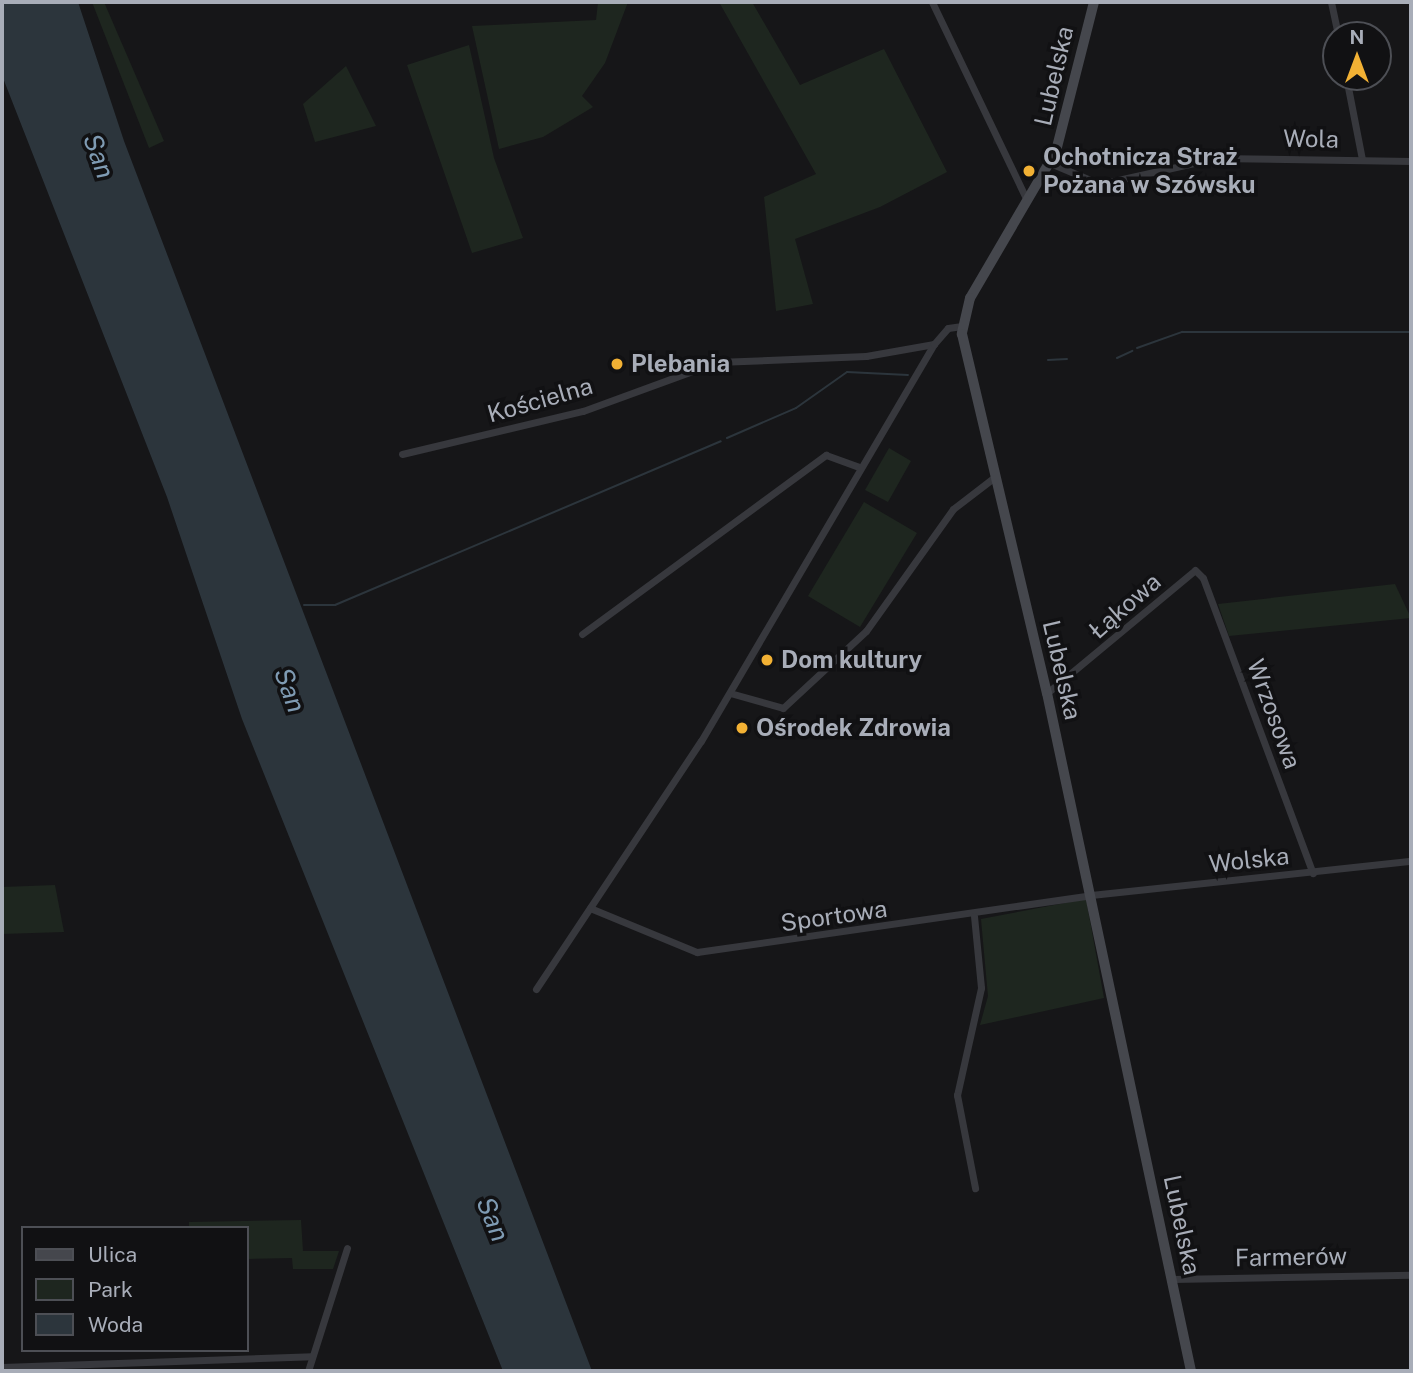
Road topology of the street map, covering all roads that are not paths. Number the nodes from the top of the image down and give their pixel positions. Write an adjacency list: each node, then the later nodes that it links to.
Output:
1 (932, 2): 9 (street)
2 (1094, 2): 8 (main road, Lubelska)
3 (1331, 2): 4 (street)
4 (1335, 21)
5 (1349, 91): 6 (street)
6 (1362, 159): 7 (street, Wola); 8 (street, Wola)
7 (1411, 161)
8 (1050, 163): 9 (main road, Lubelska)
9 (1028, 201): 10 (main road, Lubelska)
10 (962, 326): 11 (street); 14 (main road, Lubelska)
11 (934, 344): 12 (street, Kościelna); 13 (street)
12 (402, 454)
13 (860, 468): 16 (street); 17 (street)
14 (996, 476): 17 (street); 18 (main road, Lubelska)
15 (1195, 570): 18 (street, Łąkowa); 20 (street, Wrzosowa)
16 (582, 634)
17 (730, 693): 22 (street)
18 (1046, 693): 21 (main road, Lubelska)
19 (1411, 861): 20 (street, Wolska)
20 (1313, 873): 21 (street, Wolska)
21 (1091, 895): 23 (street, Sportowa); 28 (main road, Lubelska)
22 (590, 908): 23 (street, Sportowa); 24 (street)
23 (974, 916): 25 (street)
24 (536, 989)
25 (975, 1188)
26 (347, 1248): 29 (street)
27 (1411, 1275): 28 (street, Farmerów)
28 (1172, 1279): 32 (main road, Lubelska)
29 (312, 1356): 30 (street); 31 (street)
30 (2, 1367)
31 (308, 1371)
32 (1191, 1371)

